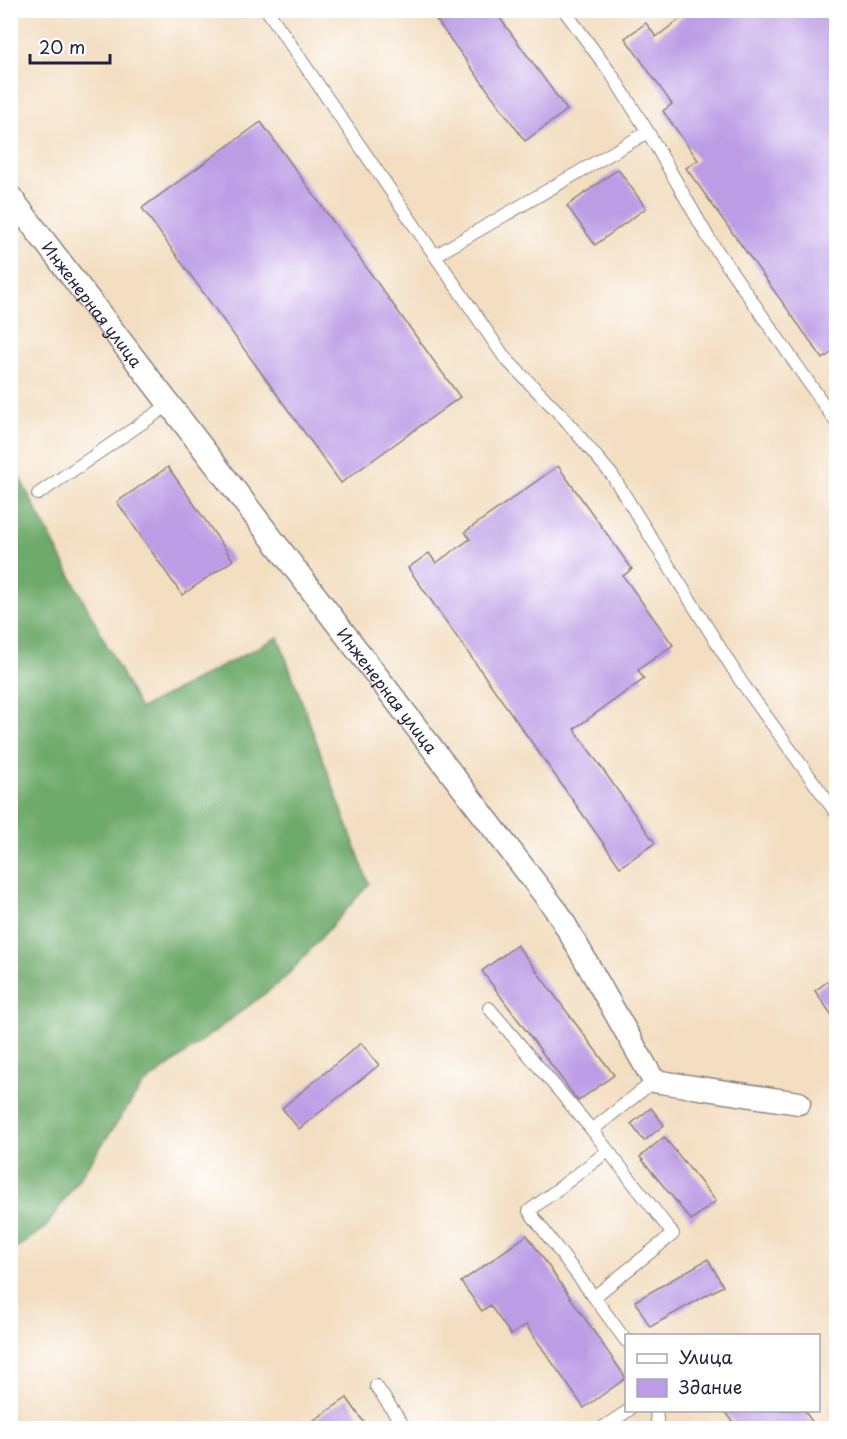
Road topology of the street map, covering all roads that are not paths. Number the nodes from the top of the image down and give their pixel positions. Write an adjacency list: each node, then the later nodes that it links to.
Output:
1 (267, 10): 5 (lane)
2 (564, 10): 3 (lane)
3 (648, 132): 5 (lane); 7 (lane)
4 (12, 200): 6 (street, Инженерная улица)
5 (436, 255): 9 (lane)
6 (170, 404): 8 (lane); 11 (street, Инженерная улица)
7 (837, 422)
8 (38, 494)
9 (837, 813)
10 (489, 1008): 13 (lane)
11 (654, 1081): 12 (street); 13 (lane)
12 (800, 1103)
13 (592, 1130): 14 (lane)
14 (608, 1151): 15 (lane); 15 (lane)
15 (594, 1297): 16 (lane)
16 (625, 1338)
17 (376, 1386): 20 (lane)
18 (626, 1412): 21 (lane)
19 (656, 1412): 22 (lane)
20 (405, 1428)
21 (602, 1428)
22 (658, 1428)

